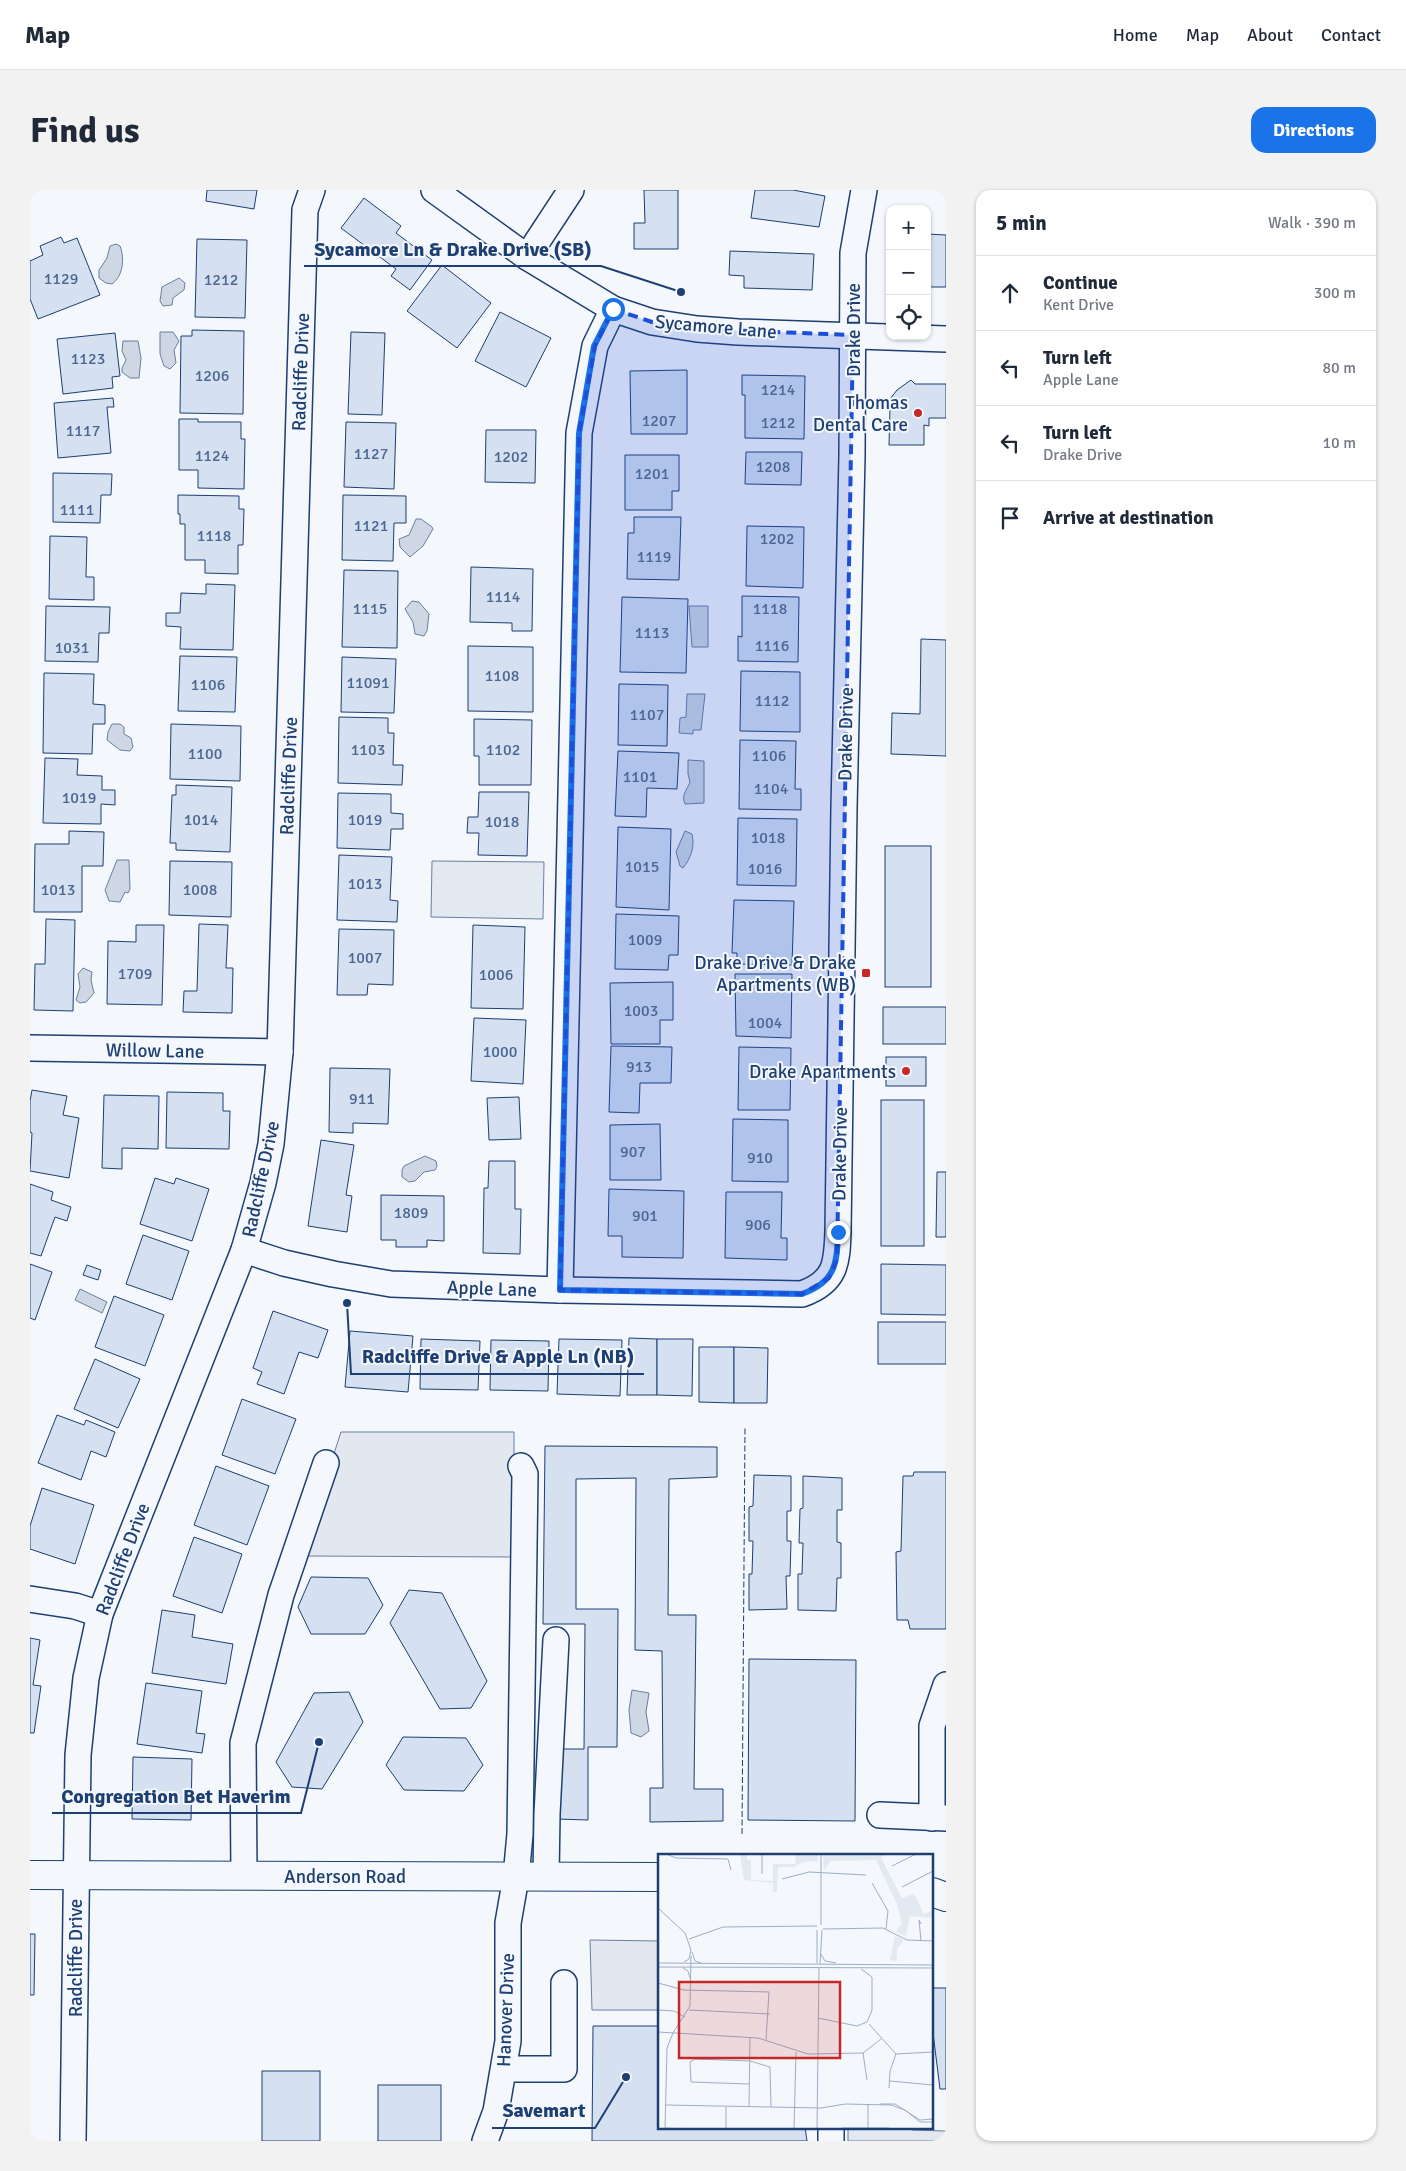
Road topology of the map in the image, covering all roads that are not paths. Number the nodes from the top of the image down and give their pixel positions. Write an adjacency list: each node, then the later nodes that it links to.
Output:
1 (312, 190): 10 (street, Radcliffe Drive)
2 (434, 190): 5 (street, Sycamore Lane)
3 (571, 190): 5 (street)
4 (864, 190): 7 (street, Drake Drive)
5 (527, 258): 6 (street, Sycamore Lane)
6 (613, 309): 7 (street, Sycamore Lane); 13 (street)
7 (852, 335): 8 (street, Sycamore Lane); 12 (street, Drake Drive)
8 (946, 339)
9 (30, 1048): 10 (street, Willow Lane)
10 (280, 1052): 11 (street, Radcliffe Drive)
11 (244, 1250): 13 (street, Apple Lane); 17 (street, Radcliffe Drive)
12 (829, 1278): 13 (street, Apple Lane)
13 (560, 1290)
14 (326, 1462): 24 (street)
15 (522, 1466): 26 (street, Hanover Drive)
16 (30, 1598): 17 (street)
17 (100, 1614): 23 (street, Radcliffe Drive)
18 (556, 1640): 27 (street)
19 (946, 1685): 21 (street)
20 (880, 1815): 21 (street)
21 (939, 1818)
22 (30, 1875): 23 (main road, Anderson Road)
23 (75, 1876): 24 (main road, Anderson Road); 31 (street, Radcliffe Drive)
24 (244, 1876): 26 (main road, Anderson Road)
25 (658, 1876): 27 (main road, Anderson Road)
26 (516, 1877): 27 (main road, Anderson Road); 29 (street, Hanover Drive)
27 (546, 1877)
28 (564, 1983): 29 (street)
29 (504, 2068): 32 (street, Hanover Drive)
30 (831, 2128): 33 (street)
31 (72, 2141)
32 (485, 2141)
33 (831, 2141)

